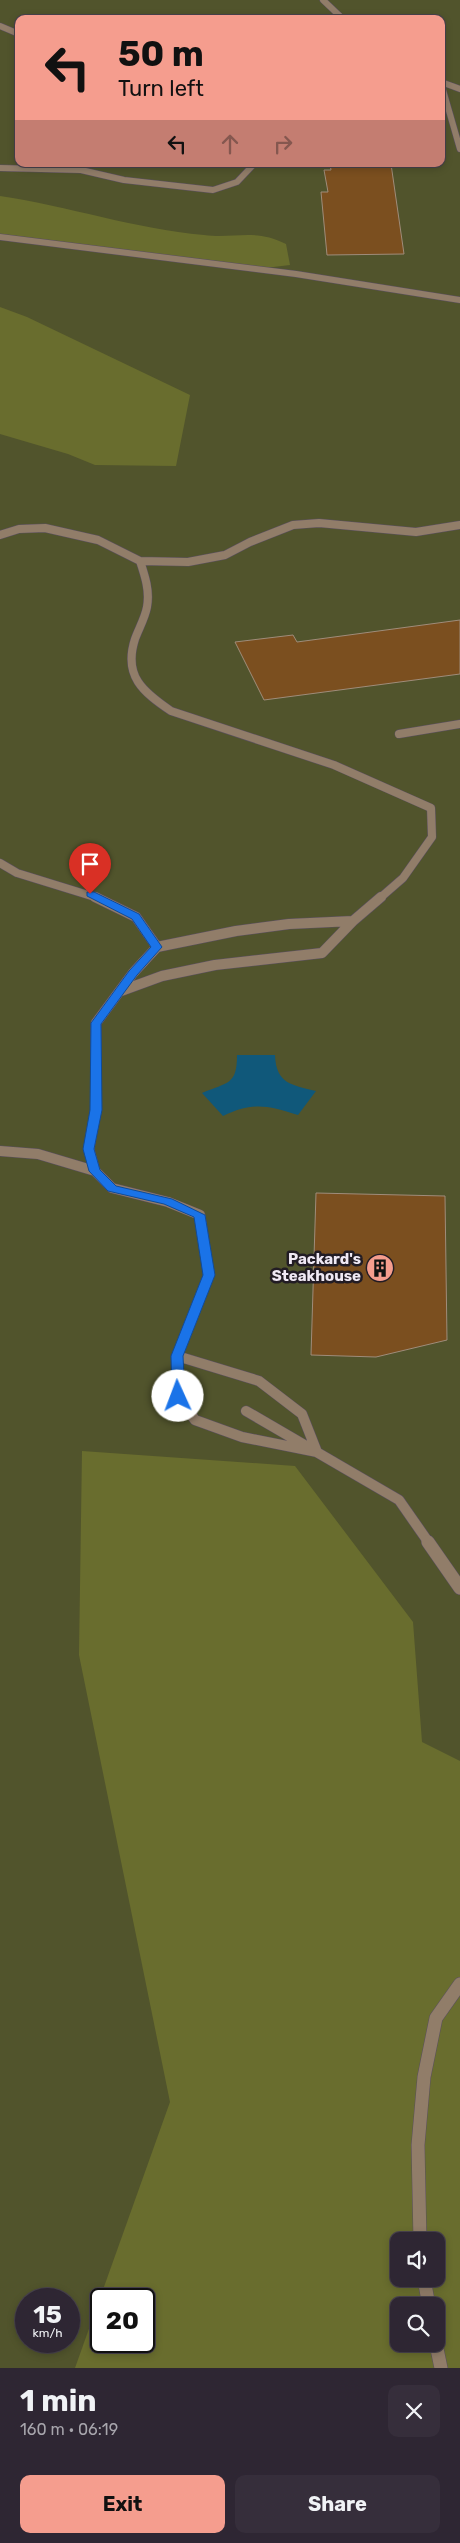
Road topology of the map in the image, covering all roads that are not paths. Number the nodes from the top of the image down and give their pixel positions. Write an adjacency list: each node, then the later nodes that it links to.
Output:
1 (323, 0): 2 (street)
2 (339, 15)
3 (0, 26): 4 (street)
4 (15, 32)
5 (445, 83): 6 (street)
6 (460, 88)
7 (445, 96): 8 (street)
8 (460, 149)
9 (252, 167): 10 (street)
10 (0, 168)
11 (0, 237): 12 (street)
12 (460, 300)
13 (460, 525): 15 (street)
14 (0, 535): 15 (street)
15 (140, 561): 19 (street)
16 (460, 724): 17 (street)
17 (398, 734)
18 (0, 863): 20 (street)
19 (353, 921): 20 (street); 21 (street)
20 (157, 947): 21 (street)
21 (121, 991): 23 (street)
22 (0, 1152): 23 (street)
23 (95, 1171): 24 (street)
24 (177, 1356): 26 (street); 26 (street)
25 (246, 1411): 26 (street)
26 (317, 1452): 27 (street)
27 (460, 1588)
28 (460, 1984): 29 (street)
29 (419, 2232)
30 (438, 2352): 31 (street)
31 (441, 2368)

